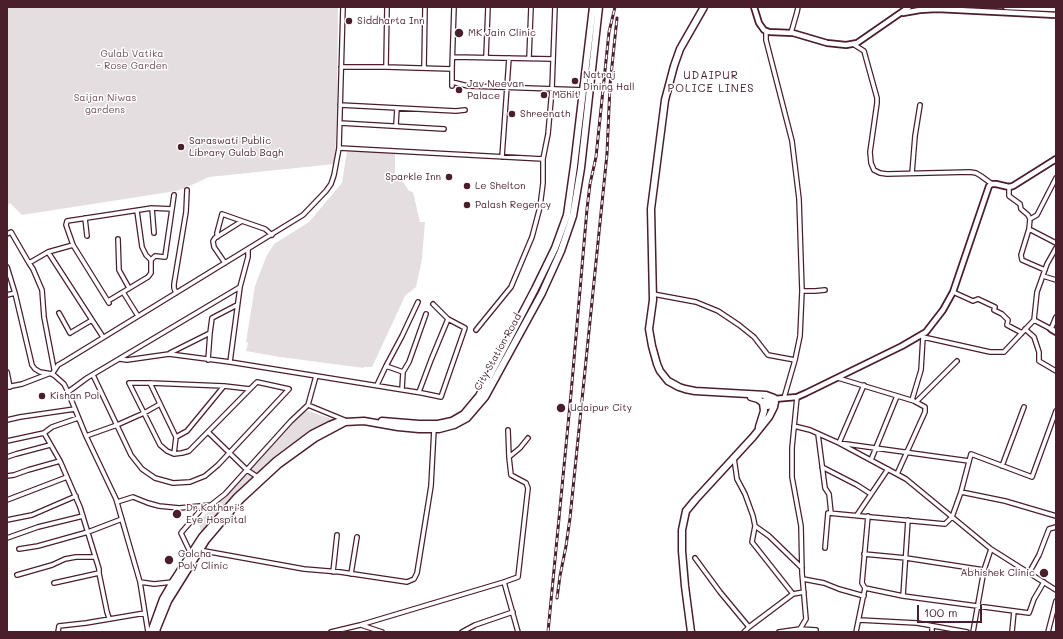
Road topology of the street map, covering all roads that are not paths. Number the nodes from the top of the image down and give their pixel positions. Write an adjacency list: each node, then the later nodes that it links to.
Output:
1 (343, 7): 27 (street)
2 (388, 7): 28 (street)
3 (425, 7): 29 (street)
4 (454, 7): 22 (street)
5 (488, 7): 23 (street)
6 (531, 7): 25 (street)
7 (555, 7): 26 (street)
8 (593, 7): 33 (main road, City Station Road)
9 (599, 7): 33 (main road, City Station Road)
10 (704, 7): 84 (main road)
11 (754, 7): 19 (street)
12 (798, 7): 20 (street)
13 (909, 7): 17 (street)
14 (1006, 7): 16 (street)
15 (968, 9): 17 (street); 18 (street)
16 (1056, 9)
17 (898, 15): 21 (street)
18 (1056, 15)
19 (766, 31): 20 (street); 78 (street)
20 (791, 33): 21 (street)
21 (852, 44): 45 (street)
22 (452, 57): 23 (street); 30 (street)
23 (486, 57): 24 (street)
24 (509, 58): 25 (street); 31 (street)
25 (528, 58): 26 (street)
26 (554, 59): 32 (street)
27 (341, 67): 28 (street); 34 (street)
28 (386, 67): 29 (street)
29 (424, 68): 30 (street)
30 (452, 69): 31 (street)
31 (507, 87): 32 (street); 42 (street)
32 (552, 89): 33 (street); 43 (street)
33 (586, 90): 142 (main road, City Station Road); 147 (main road, City Station Road)
34 (340, 105): 36 (street); 38 (street)
35 (920, 105): 45 (street)
36 (397, 108): 37 (street); 39 (street)
37 (465, 110)
38 (340, 123): 39 (street); 41 (street)
39 (396, 125): 40 (street)
40 (444, 129)
41 (339, 148): 42 (street); 60 (street)
42 (502, 157): 43 (street)
43 (543, 159): 97 (street)
44 (1056, 159): 48 (street)
45 (912, 173): 47 (street)
46 (1056, 178): 55 (street)
47 (992, 184): 48 (street); 81 (street)
48 (1009, 187): 55 (street)
49 (187, 190): 83 (street)
50 (174, 195): 52 (street)
51 (152, 208): 52 (street); 53 (street); 58 (street)
52 (172, 209): 69 (street)
53 (137, 211): 54 (street); 69 (street)
54 (85, 218): 61 (street); 65 (street)
55 (1030, 219): 57 (street)
56 (242, 221): 60 (street); 62 (street); 62 (street)
57 (1028, 229): 64 (street); 73 (street)
58 (154, 233)
59 (7, 234): 70 (street)
60 (272, 235): 67 (street)
61 (88, 236)
62 (217, 237): 71 (street)
63 (118, 240): 77 (street)
64 (1056, 243)
65 (73, 245): 68 (street); 80 (street)
66 (1056, 248): 73 (street)
67 (248, 249): 71 (street); 76 (street)
68 (48, 252): 70 (street); 94 (street)
69 (151, 260): 77 (street)
70 (29, 263): 110 (street)
71 (225, 263): 83 (street)
72 (7, 267): 82 (street)
73 (1045, 270): 74 (street)
74 (1043, 276): 75 (street); 95 (street)
75 (1056, 280)
76 (240, 287): 88 (street); 104 (street)
77 (129, 288): 80 (street)
78 (802, 290): 79 (street); 106 (street)
79 (825, 290)
80 (123, 292): 91 (street)
81 (952, 292): 100 (street); 101 (street)
82 (15, 293): 85 (street); 114 (street)
83 (176, 293): 91 (street)
84 (653, 294): 106 (street); 127 (main road)
85 (7, 295)
86 (418, 302): 109 (street)
87 (433, 304): 93 (street)
88 (237, 305): 99 (street); 108 (street)
89 (59, 312): 94 (street)
90 (426, 314): 112 (street)
91 (138, 316): 102 (street)
92 (1056, 317): 98 (street)
93 (448, 319): 126 (street); 126 (street)
94 (92, 320): 102 (street)
95 (1034, 320): 96 (street); 98 (street)
96 (1025, 329): 100 (street); 113 (street)
97 (476, 330)
98 (1054, 330)
99 (210, 333): 103 (street); 105 (street)
100 (1022, 333): 101 (street)
101 (922, 336): 117 (street); 132 (street)
102 (103, 337): 110 (street)
103 (169, 354): 104 (street); 105 (street)
104 (119, 359): 115 (street)
105 (208, 360): 108 (street)
106 (795, 360): 130 (street)
107 (957, 361): 133 (street)
108 (230, 362): 116 (street)
109 (386, 366): 112 (street); 120 (street)
110 (54, 369): 114 (street)
111 (7, 372): 122 (street)
112 (403, 372): 124 (street)
113 (1056, 372)
114 (51, 374): 122 (street); 125 (street)
115 (93, 374): 125 (street); 145 (street)
116 (316, 376): 120 (street); 136 (street)
117 (838, 378): 121 (street); 129 (street)
118 (150, 383): 119 (street); 135 (street); 140 (street)
119 (224, 386): 123 (street); 154 (street)
120 (377, 386): 124 (street)
121 (864, 386): 128 (street); 157 (street)
122 (9, 387)
123 (250, 389): 149 (street); 160 (street)
124 (402, 389): 126 (street)
125 (68, 392): 138 (street)
126 (419, 392)
127 (740, 394): 131 (main road); 134 (main road)
128 (897, 396): 132 (street); 159 (street)
129 (797, 397): 130 (street); 146 (street)
130 (784, 398): 131 (street)
131 (774, 399): 134 (main road); 150 (main road)
132 (912, 400): 133 (street)
133 (916, 402): 161 (street)
134 (763, 403): 150 (main road)
135 (160, 404): 140 (street); 154 (street)
136 (308, 405): 142 (street); 172 (street)
137 (1024, 408): 169 (street)
138 (75, 409): 141 (street); 143 (street)
139 (1056, 411): 169 (street)
140 (144, 413): 145 (street); 162 (street)
141 (78, 418): 151 (street); 153 (street)
142 (344, 419): 144 (street); 176 (main road, City Station Road)
143 (7, 420)
144 (350, 422): 147 (main road, City Station Road); 176 (main road, City Station Road)
145 (117, 425): 153 (street); 160 (street)
146 (794, 426): 152 (street); 207 (street)
147 (434, 429): 212 (street)
148 (508, 430): 164 (street)
149 (208, 432): 160 (street); 162 (street)
150 (758, 432): 165 (main road)
151 (44, 433): 156 (street); 158 (street)
152 (818, 434): 157 (street); 170 (street)
153 (86, 436): 181 (street)
154 (176, 437): 162 (street)
155 (528, 438): 164 (street)
156 (7, 441)
157 (838, 442): 159 (street); 166 (street)
158 (50, 445): 163 (street); 167 (street)
159 (876, 448): 161 (street); 166 (street)
160 (230, 452): 172 (street)
161 (907, 452): 168 (street); 173 (street)
162 (174, 454)
163 (7, 457)
164 (508, 457): 217 (street)
165 (734, 458): 192 (street); 244 (main road)
166 (871, 460): 171 (street)
167 (60, 461): 174 (street); 175 (street)
168 (969, 462): 169 (street); 177 (street)
169 (1002, 466)
170 (822, 467): 178 (street); 183 (street)
171 (888, 469): 173 (street); 178 (street)
172 (247, 470): 176 (street); 182 (street)
173 (897, 474): 188 (street)
174 (7, 476)
175 (67, 477): 179 (street); 180 (street)
176 (260, 479): 201 (main road, City Station Road); 202 (main road, City Station Road)
177 (961, 492): 187 (street); 188 (street)
178 (871, 494): 184 (street)
179 (76, 496): 185 (street); 190 (street)
180 (7, 500)
181 (117, 502): 182 (street); 189 (street)
182 (204, 506): 202 (street)
183 (831, 513): 184 (street); 198 (street)
184 (858, 515): 186 (street)
185 (83, 516): 194 (street); 197 (street)
186 (868, 516): 191 (street); 203 (street)
187 (1056, 516)
188 (952, 517): 191 (street); 200 (street)
189 (122, 519): 194 (street); 215 (street)
190 (7, 520)
191 (908, 520): 206 (street)
192 (756, 526): 207 (street); 223 (street)
193 (1056, 527): 211 (street)
194 (88, 532): 199 (street); 204 (street)
195 (337, 535): 209 (street)
196 (357, 537): 212 (street)
197 (7, 538)
198 (825, 548)
199 (19, 549)
200 (990, 549): 208 (street); 211 (street)
201 (199, 550): 209 (street); 239 (main road, City Station Road)
202 (191, 554): 216 (main road, City Station Road)
203 (864, 554): 206 (street); 220 (street)
204 (95, 557): 210 (street); 213 (street)
205 (695, 558): 235 (street)
206 (906, 558): 208 (street); 225 (street)
207 (802, 568): 214 (street)
208 (984, 570): 227 (street)
209 (333, 572): 212 (street)
210 (99, 573): 219 (street); 231 (street)
211 (1029, 573): 218 (street)
212 (351, 574)
213 (17, 576)
214 (803, 579): 222 (street); 224 (street)
215 (140, 582): 216 (street); 230 (street)
216 (172, 582): 238 (main road, City Station Road)
217 (504, 582): 229 (street); 233 (street)
218 (1044, 582): 221 (street); 228 (street)
219 (54, 583)
220 (865, 588): 224 (street); 225 (street)
221 (1056, 590)
222 (804, 592): 223 (street); 236 (street)
223 (793, 594): 235 (street)
224 (864, 596): 232 (street)
225 (903, 596): 227 (street)
226 (1056, 601): 253 (street)
227 (977, 606): 228 (street); 251 (street)
228 (1014, 611): 252 (street)
229 (512, 612): 242 (street); 243 (street)
230 (145, 613): 231 (street); 238 (street)
231 (110, 618): 237 (street)
232 (858, 620): 234 (street); 248 (street)
233 (360, 625): 240 (street); 241 (street)
234 (932, 626): 249 (street); 250 (street)
235 (749, 627): 245 (street)
236 (800, 629): 246 (street); 247 (street)
237 (58, 632)
238 (150, 632)
239 (156, 632)
240 (331, 632)
241 (382, 632)
242 (462, 632)
243 (518, 632)
244 (690, 632)
245 (744, 632)
246 (781, 632)
247 (816, 632)
248 (856, 632)
249 (932, 632)
250 (967, 632)
251 (973, 632)
252 (1012, 632)
253 (1048, 632)

